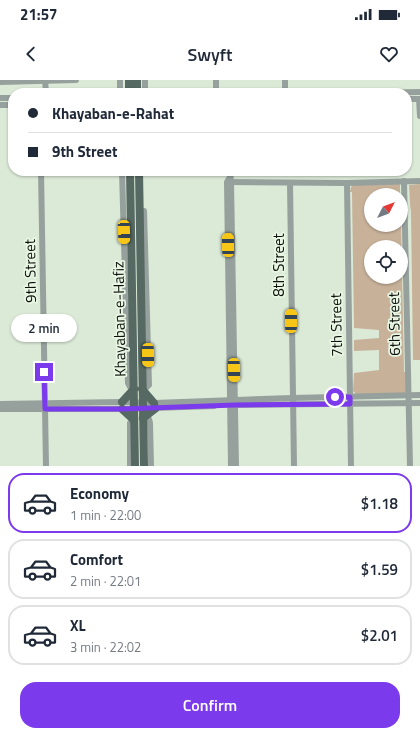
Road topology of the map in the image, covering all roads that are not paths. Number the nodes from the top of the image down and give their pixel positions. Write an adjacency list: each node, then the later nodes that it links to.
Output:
1 (45, 80): 2 (street); 3 (street)
2 (76, 80)
3 (0, 82)
4 (420, 97): 5 (street)
5 (420, 116)
6 (41, 176): 32 (street, 9th Street)
7 (122, 176): 18 (street)
8 (130, 176): 16 (main road, Khayaban-e-Hafiz)
9 (139, 176): 17 (main road, Khayaban-e-Hafiz)
10 (230, 178): 13 (street); 23 (street)
11 (404, 181): 12 (street); 14 (street); 20 (street, 6th Street)
12 (420, 181)
13 (290, 183): 14 (street); 22 (street, 8th Street)
14 (347, 183): 21 (street, 7th Street)
15 (144, 210): 18 (street)
16 (132, 253): 17 (main road); 18 (main road, Khayaban-e-Hafiz)
17 (141, 253): 18 (main road, Khayaban-e-Hafiz)
18 (138, 389): 28 (main road); 29 (main road, Khayaban-e-Hafiz); 30 (main road)
19 (420, 395): 20 (street)
20 (409, 396): 21 (street); 24 (street, 6th Street)
21 (350, 397): 22 (street); 27 (street, 7th Street)
22 (292, 398): 23 (street); 31 (street, 8th Street)
23 (232, 403): 30 (street); 31 (street); 40 (street); 41 (street)
24 (409, 403): 25 (street); 27 (street); 44 (street, 6th Street)
25 (420, 403)
26 (0, 404): 32 (street)
27 (350, 404): 31 (street); 43 (street, 7th Street)
28 (122, 405): 29 (street); 32 (street); 34 (main road)
29 (139, 405): 30 (street); 34 (main road, Khayaban-e-Hafiz)
30 (155, 405): 34 (main road)
31 (292, 405): 42 (street, 8th Street)
32 (45, 406): 33 (street); 35 (street, 9th Street)
33 (0, 409)
34 (139, 419): 36 (street); 37 (main road, Khayaban-e-Hafiz); 38 (main road, Khayaban-e-Hafiz); 39 (street)
35 (46, 466)
36 (130, 466)
37 (135, 466)
38 (144, 466)
39 (151, 466)
40 (231, 466)
41 (236, 466)
42 (294, 466)
43 (351, 466)
44 (410, 466)

